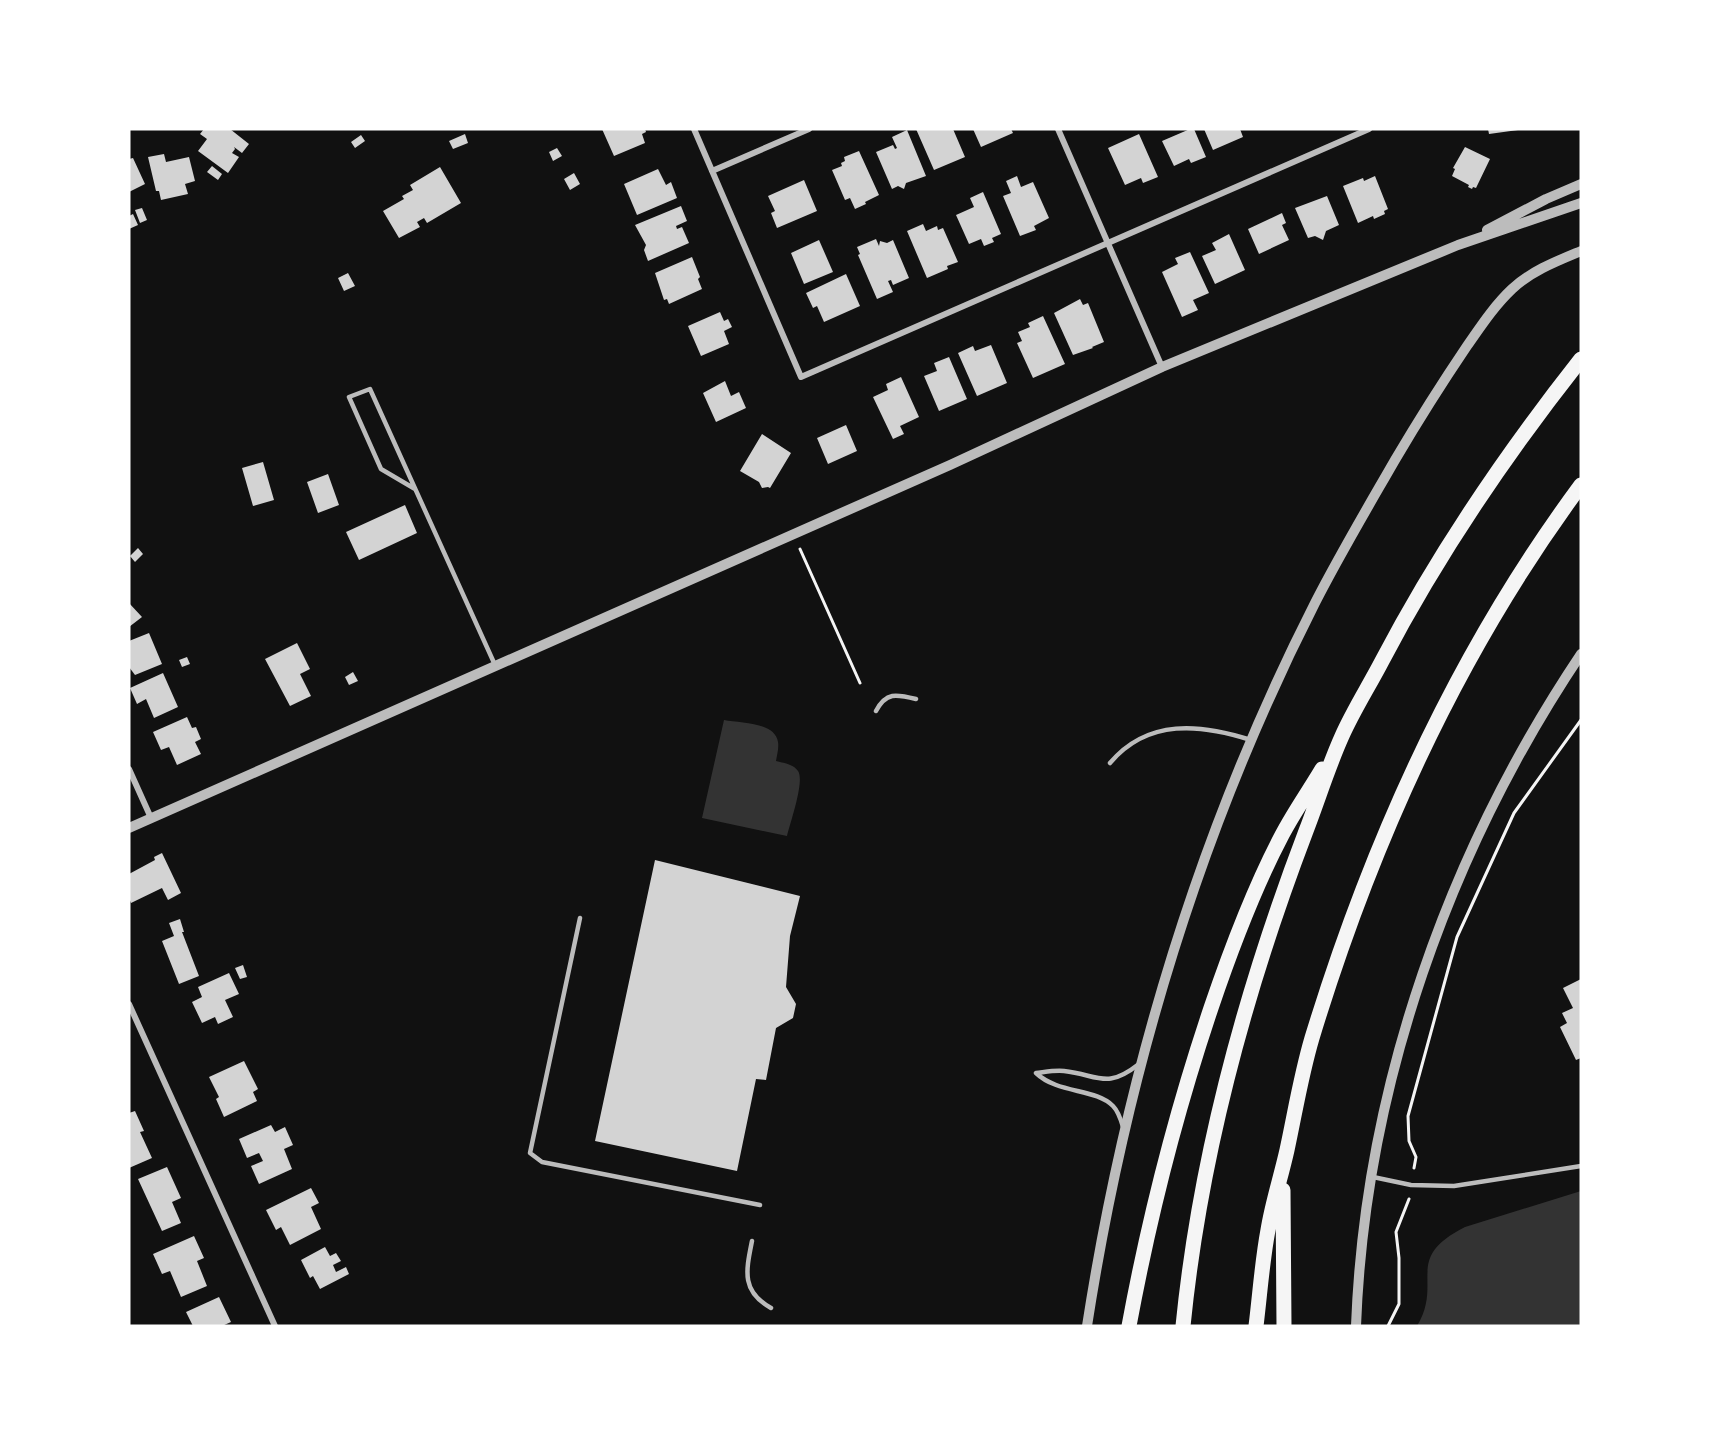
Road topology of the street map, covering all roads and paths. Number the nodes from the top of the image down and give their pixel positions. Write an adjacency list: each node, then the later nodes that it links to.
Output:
1 (694, 129): 5 (street)
2 (809, 129): 5 (street)
3 (1058, 129): 8 (street)
4 (1369, 129): 8 (street)
5 (712, 171): 8 (street)
6 (1581, 184): 9 (street)
7 (1581, 203): 9 (street)
8 (1107, 242): 12 (street)
9 (1458, 245): 12 (street)
10 (1581, 251): 23 (street)
11 (1581, 359): 22 (highway)
12 (1162, 367): 17 (street)
13 (1581, 485): 34 (highway)
14 (416, 489): 14 (lane); 17 (lane)
15 (800, 549): 18 (path)
16 (1581, 654): 35 (street)
17 (495, 665): 26 (street)
18 (860, 683)
19 (916, 699): 20 (lane)
20 (876, 711)
21 (1581, 720): 33 (path)
22 (1342, 735): 42 (highway); 43 (highway)
23 (1251, 740): 24 (lane); 30 (street)
24 (1110, 763)
25 (129, 769): 26 (street)
26 (152, 818): 27 (street)
27 (129, 828)
28 (580, 918): 37 (lane)
29 (129, 1004): 40 (street)
30 (1141, 1062): 31 (street); 31 (lane)
31 (1124, 1132): 41 (street)
32 (1581, 1166): 35 (lane)
33 (1414, 1168)
34 (1283, 1169): 44 (highway); 45 (highway)
35 (1371, 1177): 46 (street)
36 (1409, 1199): 47 (path)
37 (760, 1205)
38 (752, 1241): 39 (lane)
39 (771, 1308)
40 (275, 1326)
41 (1087, 1326)
42 (1129, 1326)
43 (1183, 1326)
44 (1256, 1326)
45 (1284, 1326)
46 (1356, 1326)
47 (1388, 1326)

